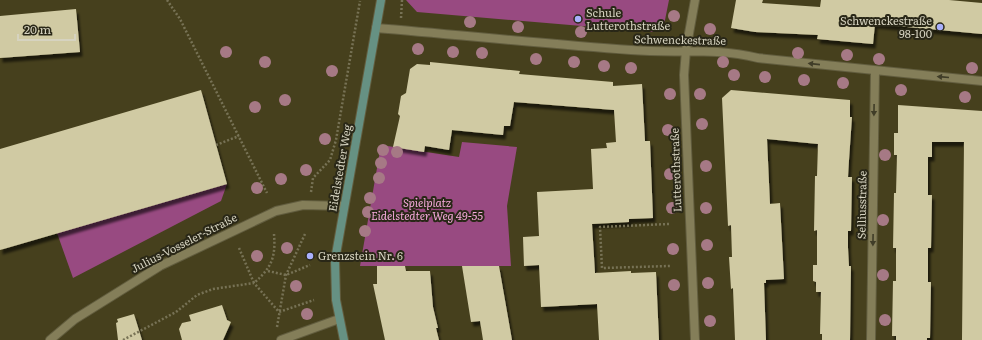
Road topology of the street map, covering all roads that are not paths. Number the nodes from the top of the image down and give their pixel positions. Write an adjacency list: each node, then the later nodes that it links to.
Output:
1 (381, 0): 3 (street, Eidelstedter Weg)
2 (695, 0): 4 (street, Lutterothstraße)
3 (376, 28): 4 (street, Schwenckestraße); 7 (street, Eidelstedter Weg)
4 (686, 50): 5 (street, Schwenckestraße, one-way to 4); 12 (street, Lutterothstraße)
5 (875, 71): 6 (street, Schwenckestraße, one-way to 5); 13 (street, Selliusstraße, one-way to 13)
6 (982, 81)
7 (344, 206): 8 (street, Eidelstedter Weg); 10 (street, Julius-Vosseler-Straße)
8 (339, 319): 9 (street); 11 (street, Eidelstedter Weg)
9 (279, 336)
10 (50, 340)
11 (344, 340)
12 (695, 340)
13 (871, 340)

